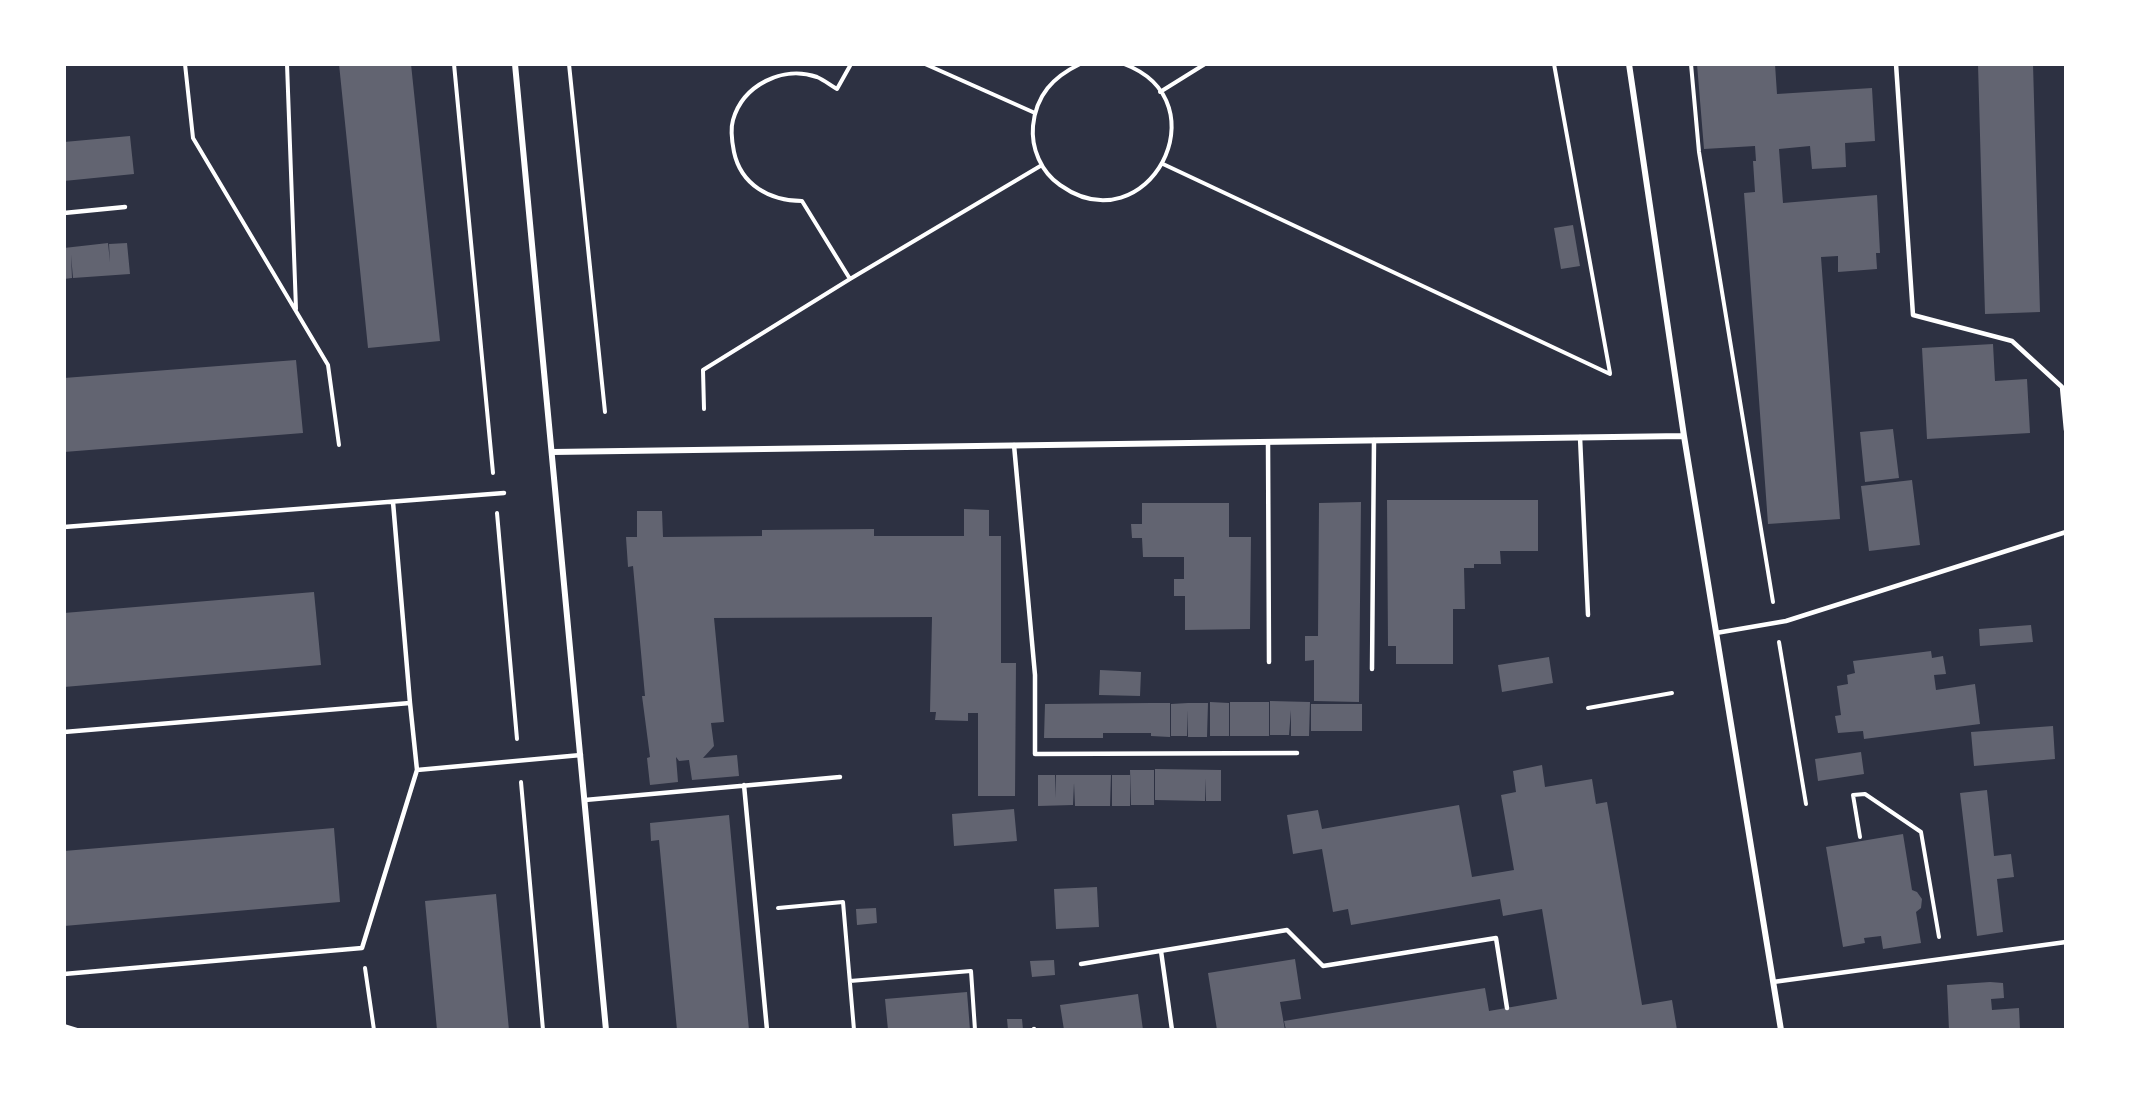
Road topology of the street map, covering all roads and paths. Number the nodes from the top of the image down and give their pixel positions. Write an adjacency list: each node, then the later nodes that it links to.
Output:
1 (185, 64): 22 (path)
2 (287, 64): 22 (path)
3 (454, 64): 34 (path)
4 (515, 64): 32 (street)
5 (569, 64): 24 (path)
6 (851, 64): 21 (path)
7 (925, 64): 16 (path)
8 (1080, 64): 16 (path)
9 (1124, 64): 15 (path)
10 (1205, 64): 15 (path)
11 (1554, 64): 17 (path)
12 (1629, 64): 26 (street)
13 (1691, 64): 39 (path)
14 (1896, 64): 25 (lane)
15 (1160, 92): 17 (path)
16 (1035, 113): 18 (path)
17 (1163, 164): 18 (path)
18 (1042, 165): 21 (path)
19 (124, 207): 20 (lane)
20 (64, 213)
21 (850, 279): 23 (path)
22 (296, 310): 30 (path)
23 (704, 409)
24 (605, 412)
25 (2066, 430)
26 (1684, 436): 27 (street); 40 (street)
27 (1580, 437): 28 (street); 38 (lane)
28 (1374, 440): 29 (street); 42 (lane)
29 (1268, 442): 31 (street); 41 (lane)
30 (339, 445)
31 (1014, 445): 32 (street); 47 (lane)
32 (552, 452): 48 (street)
33 (504, 493): 34 (lane)
34 (495, 494): 35 (lane); 49 (path)
35 (393, 502): 36 (lane); 44 (lane)
36 (64, 527)
37 (2066, 532): 39 (lane)
38 (1588, 615)
39 (1776, 623): 40 (lane); 54 (path)
40 (1716, 633): 64 (street)
41 (1269, 662)
42 (1372, 669)
43 (1672, 693): 45 (path)
44 (410, 703): 46 (lane); 50 (lane)
45 (1588, 708)
46 (64, 732)
47 (1298, 753)
48 (581, 754): 49 (lane); 53 (street)
49 (519, 761): 50 (lane); 69 (path)
50 (417, 770): 58 (lane)
51 (840, 777): 52 (lane)
52 (744, 785): 53 (lane); 56 (lane)
53 (585, 800): 70 (street)
54 (1806, 804)
55 (1860, 837): 60 (path)
56 (755, 911): 63 (path); 71 (lane)
57 (2066, 942): 60 (lane)
58 (362, 948): 62 (lane); 68 (path)
59 (1161, 951): 61 (lane); 65 (lane); 74 (lane)
60 (1943, 959): 64 (lane)
61 (1081, 964)
62 (64, 974)
63 (850, 981): 72 (path); 73 (path)
64 (1773, 982): 75 (street)
65 (1507, 1008)
66 (64, 1026): 67 (path)
67 (77, 1029)
68 (374, 1029)
69 (543, 1029)
70 (606, 1029)
71 (767, 1029)
72 (854, 1029)
73 (975, 1029)
74 (1172, 1029)
75 (1781, 1029)

